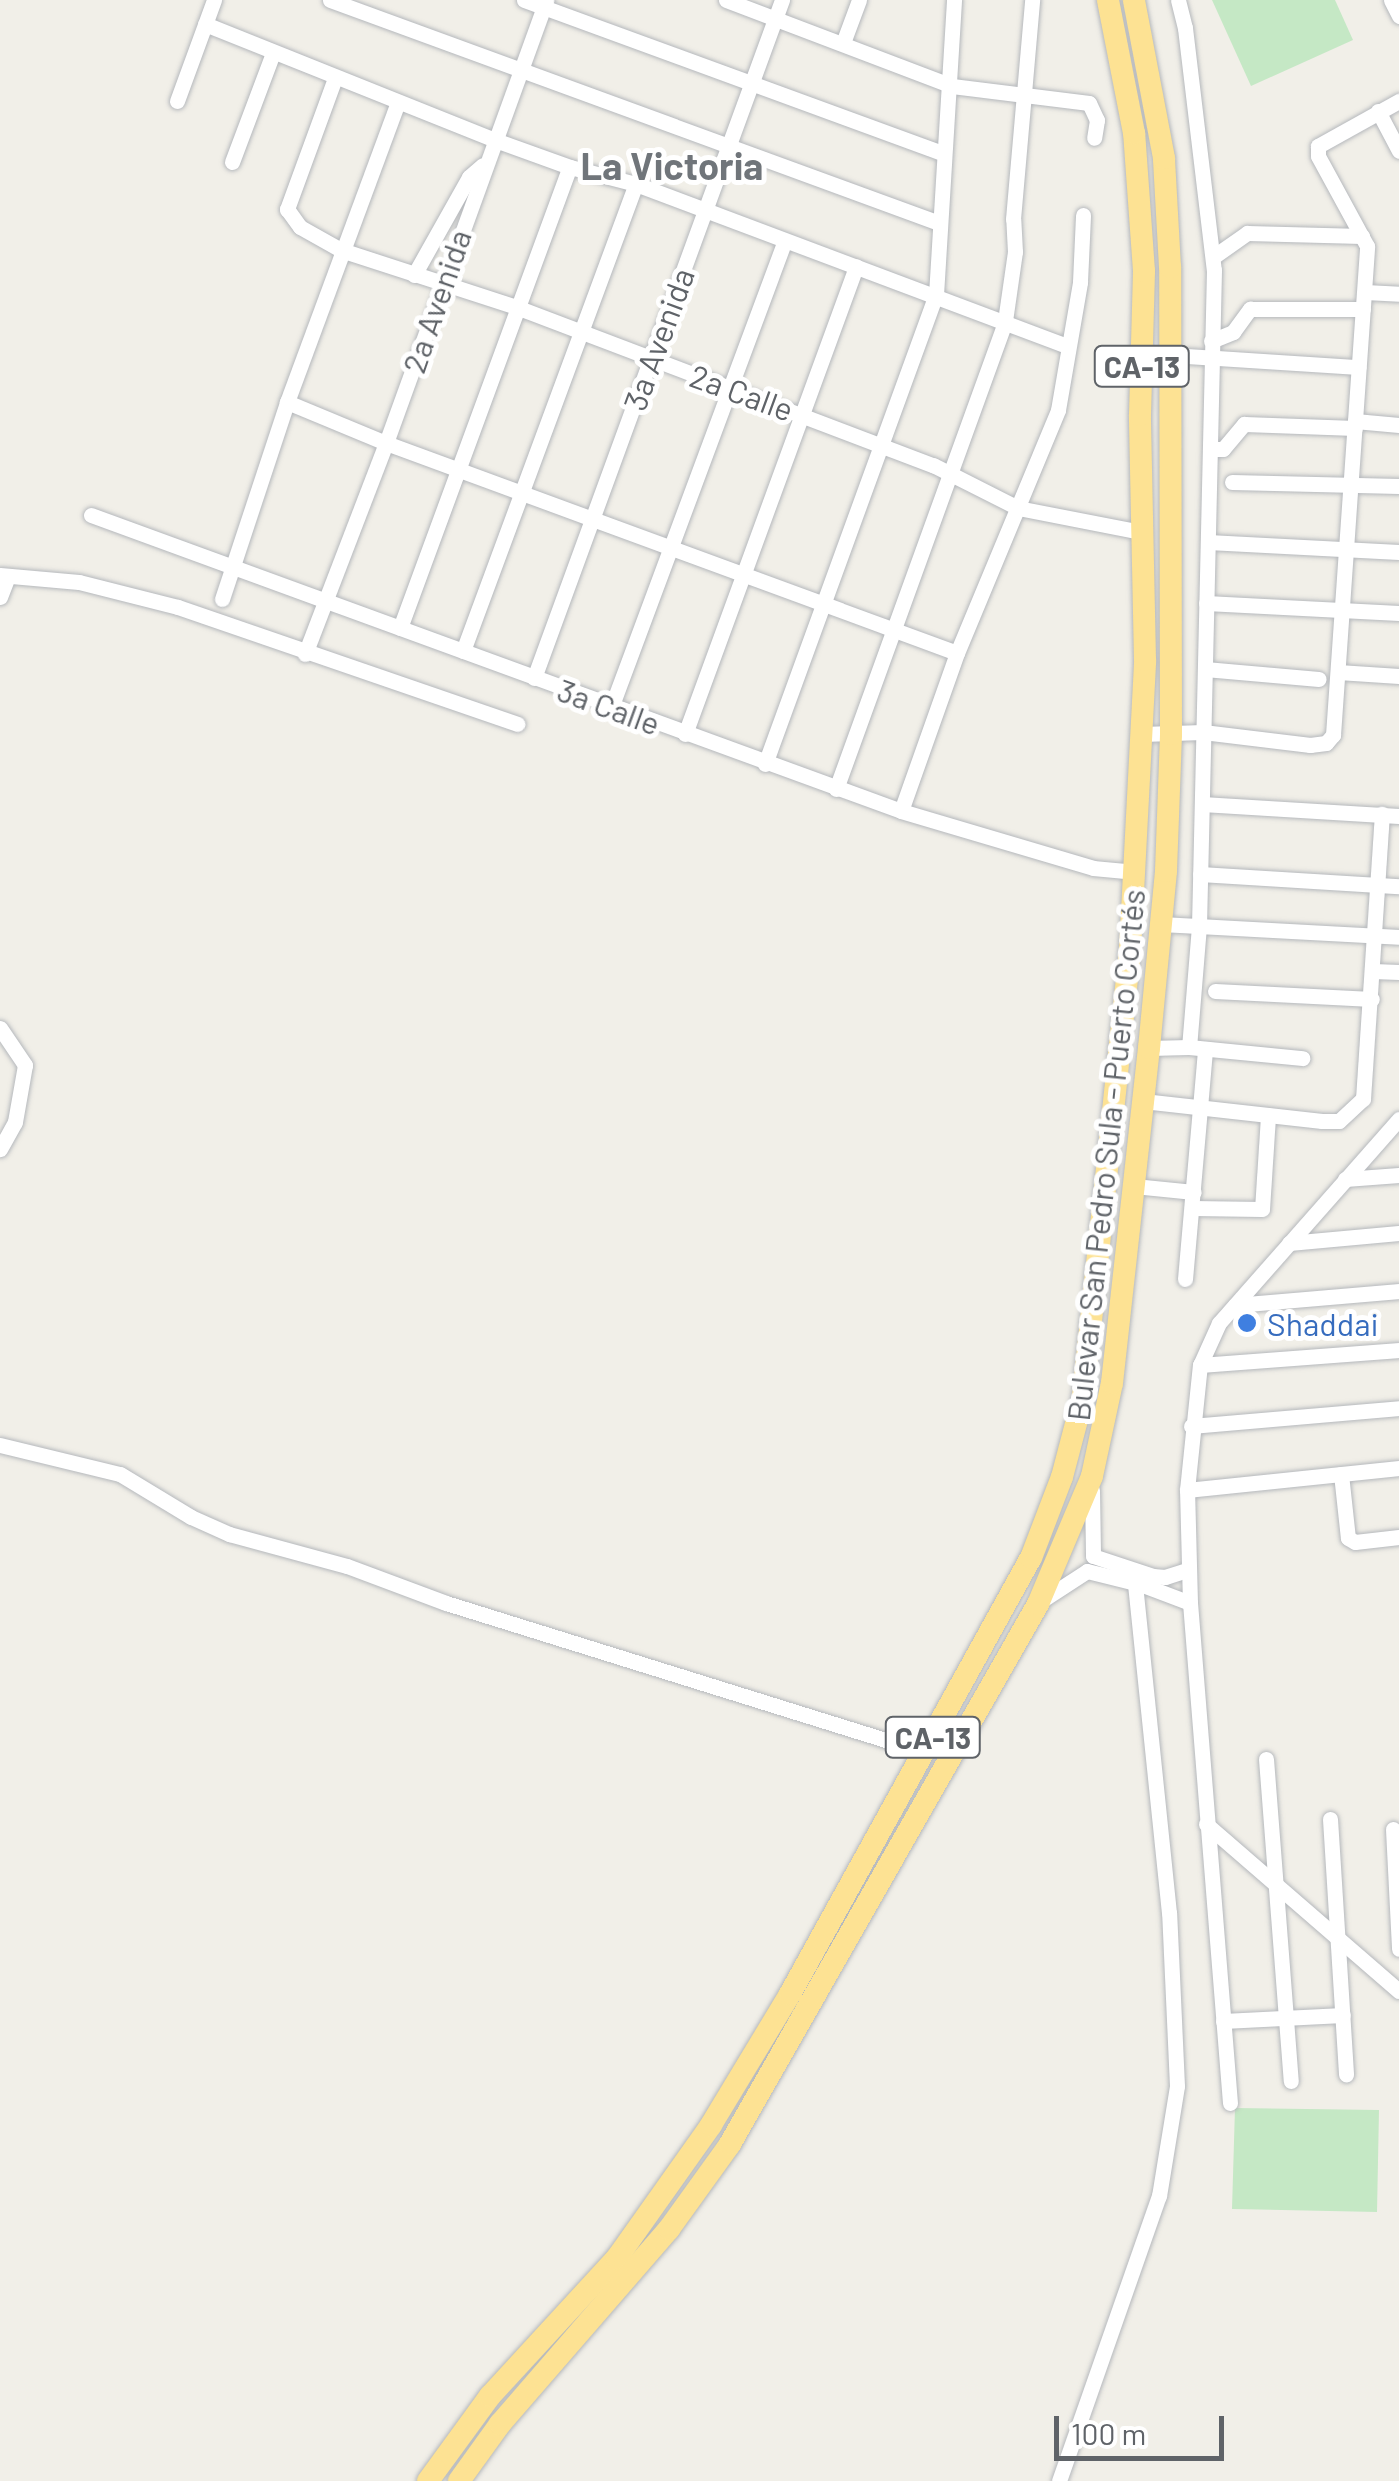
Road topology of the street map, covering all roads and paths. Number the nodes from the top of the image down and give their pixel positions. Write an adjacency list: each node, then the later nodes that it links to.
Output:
1 (214, 0): 16 (street)
2 (330, 0): 19 (street)
3 (524, 0): 13 (street)
4 (726, 0): 15 (street)
5 (782, 0): 15 (street, 3a Avenida)
6 (859, 0): 17 (street)
7 (954, 0): 22 (street)
8 (1032, 0): 23 (street)
9 (1108, 0): 75 (highway, Bulevar San Pedro Sula - Puerto Cortés / CA-13)
10 (1134, 0): 55 (highway, Bulevar San Pedro Sula - Puerto Cortés / CA-13)
11 (1178, 0): 43 (street)
12 (1391, 0): 14 (street)
13 (544, 4): 19 (street, 2a Avenida); 21 (street)
14 (1399, 16)
15 (776, 17): 17 (street); 21 (street, 3a Avenida)
16 (205, 24): 18 (street); 24 (street)
17 (843, 44): 22 (street)
18 (273, 53): 20 (street); 33 (street)
19 (520, 70): 29 (street, 2a Avenida); 30 (street)
20 (336, 78): 26 (street); 42 (street, 2a Calle)
21 (752, 83): 30 (street, 3a Avenida); 32 (street)
22 (952, 86): 23 (street); 32 (street)
23 (1025, 96): 28 (street); 51 (street)
24 (178, 100)
25 (1399, 101): 27 (street)
26 (398, 102): 29 (street); 42 (street)
27 (1378, 112): 31 (street); 40 (street)
28 (1094, 138)
29 (496, 140): 34 (street, 2a Avenida); 35 (street)
30 (728, 146): 37 (street, 3a Avenida); 39 (street)
31 (1399, 151)
32 (944, 154): 39 (street)
33 (232, 162)
34 (484, 164): 45 (street); 46 (street, 2a Avenida)
35 (570, 167): 36 (street); 50 (street)
36 (636, 184): 37 (street); 52 (street)
37 (704, 210): 41 (street); 56 (street, 3a Avenida)
38 (1084, 215): 53 (street)
39 (939, 223): 48 (street)
40 (1362, 236): 43 (street); 49 (street)
41 (785, 241): 44 (street); 58 (street)
42 (341, 250): 45 (street, 2a Calle); 59 (street)
43 (1213, 256): 54 (street)
44 (856, 266): 48 (street); 60 (street)
45 (414, 275): 46 (street, 2a Calle)
46 (442, 285): 50 (street, 2a Calle); 63 (street, 2a Avenida)
47 (1399, 294): 49 (street)
48 (936, 295): 51 (street); 64 (street)
49 (1364, 301): 54 (street); 57 (street)
50 (516, 306): 52 (street, 2a Calle); 66 (street)
51 (1005, 321): 53 (street); 67 (street)
52 (580, 331): 56 (street, 2a Calle); 71 (street)
53 (1067, 346): 72 (street)
54 (1211, 349): 55 (street); 57 (street); 65 (street)
55 (1171, 355): 105 (highway, Bulevar San Pedro Sula - Puerto Cortés / CA-13)
56 (652, 359): 58 (street, 2a Calle); 74 (street, 3a Avenida)
57 (1359, 366): 61 (street)
58 (731, 389): 60 (street, 2a Calle); 77 (street)
59 (287, 402): 63 (street); 80 (street)
60 (802, 414): 64 (street, 2a Calle); 81 (street)
61 (1355, 424): 62 (street); 65 (street); 70 (street)
62 (1399, 425)
63 (386, 443): 66 (street); 85 (street, 2a Avenida)
64 (880, 445): 67 (street, 2a Calle); 86 (street)
65 (1210, 449): 76 (street)
66 (458, 469): 71 (street); 90 (street)
67 (949, 471): 72 (street, 2a Calle); 91 (street)
68 (1232, 482): 70 (street)
69 (1399, 486): 70 (street)
70 (1350, 488): 78 (street)
71 (520, 492): 74 (street); 92 (street)
72 (1018, 508): 75 (street, 2a Calle); 93 (street)
73 (91, 515): 80 (street, 3a Calle)
74 (594, 517): 77 (street); 98 (street, 3a Avenida)
75 (1142, 532): 104 (highway, Bulevar San Pedro Sula - Puerto Cortés / CA-13)
76 (1208, 542): 78 (street); 87 (street)
77 (674, 548): 81 (street); 100 (street)
78 (1346, 550): 79 (street); 88 (street)
79 (1399, 552)
80 (230, 567): 84 (street); 85 (street, 3a Calle)
81 (744, 574): 86 (street); 103 (street)
82 (4, 575): 83 (street); 94 (street)
83 (0, 596)
84 (222, 600)
85 (327, 602): 90 (street, 3a Calle); 94 (street, 2a Avenida)
86 (823, 603): 91 (street); 106 (street)
87 (1206, 603): 88 (street); 95 (street)
88 (1342, 610): 89 (street); 96 (street)
89 (1399, 613)
90 (400, 628): 92 (street, 3a Calle)
91 (894, 629): 93 (street); 107 (street)
92 (462, 651): 98 (street, 3a Calle)
93 (957, 653): 109 (street)
94 (305, 654): 101 (street)
95 (1205, 669): 99 (street); 102 (street)
96 (1338, 672): 97 (street); 102 (street)
97 (1399, 676)
98 (534, 678): 100 (street, 3a Calle)
99 (1320, 679)
100 (612, 708): 103 (street, 3a Calle)
101 (517, 724)
102 (1204, 732): 105 (street); 108 (street)
103 (685, 734): 106 (street, 3a Calle)
104 (1142, 734): 105 (street); 111 (highway, Bulevar San Pedro Sula - Puerto Cortés / CA-13)
105 (1171, 734): 115 (highway, Bulevar San Pedro Sula - Puerto Cortés / CA-13)
106 (764, 764): 107 (street, 3a Calle)
107 (836, 788): 109 (street, 3a Calle)
108 (1202, 804): 110 (street); 112 (street)
109 (902, 811): 111 (street, 3a Calle)
110 (1390, 815): 113 (street)
111 (1136, 872): 155 (highway, Bulevar San Pedro Sula - Puerto Cortés / CA-13)
112 (1200, 874): 113 (street); 116 (street)
113 (1377, 884): 114 (street); 117 (street)
114 (1399, 886)
115 (1161, 924): 116 (street); 124 (highway, Bulevar San Pedro Sula - Puerto Cortés / CA-13)
116 (1199, 926): 117 (street); 125 (street)
117 (1375, 935): 118 (street); 119 (street)
118 (1399, 937)
119 (1373, 970): 120 (street); 122 (street)
120 (1399, 972)
121 (1216, 991): 122 (street)
122 (1372, 999): 129 (street)
123 (0, 1028): 131 (street)
124 (1149, 1048): 125 (street); 127 (highway, Bulevar San Pedro Sula - Puerto Cortés / CA-13)
125 (1196, 1049): 126 (street); 128 (street)
126 (1302, 1058)
127 (1144, 1101): 128 (street); 134 (highway, Bulevar San Pedro Sula - Puerto Cortés / CA-13)
128 (1202, 1110): 129 (street); 135 (street)
129 (1268, 1115): 135 (street)
130 (1399, 1118): 133 (street)
131 (0, 1149)
132 (1399, 1174): 133 (street)
133 (1345, 1180): 137 (street)
134 (1134, 1186): 135 (street); 148 (highway, Bulevar San Pedro Sula - Puerto Cortés / CA-13)
135 (1193, 1200): 138 (street)
136 (1399, 1233): 137 (street)
137 (1289, 1243): 140 (street)
138 (1185, 1279)
139 (1399, 1291): 140 (street)
140 (1235, 1305): 142 (street)
141 (1399, 1350): 142 (street)
142 (1200, 1365): 144 (street)
143 (1399, 1408): 144 (street)
144 (1191, 1426): 149 (street)
145 (0, 1445): 155 (street)
146 (1399, 1468): 147 (street)
147 (1341, 1474): 149 (street); 150 (street)
148 (1092, 1476): 151 (street); 153 (highway, Bulevar San Pedro Sula - Puerto Cortés / CA-13)
149 (1187, 1490): 151 (street)
150 (1399, 1537)
151 (1189, 1569): 154 (street)
152 (1134, 1583): 153 (street); 154 (street); 175 (street)
153 (1038, 1604): 159 (highway, Bulevar San Pedro Sula - Puerto Cortés / CA-13)
154 (1190, 1604): 158 (street)
155 (924, 1752): 159 (highway); 161 (highway, Bulevar San Pedro Sula - Puerto Cortés / CA-13)
156 (1266, 1760): 162 (street)
157 (1330, 1819): 164 (street)
158 (1206, 1824): 162 (street); 169 (street)
159 (913, 1825): 163 (highway, Bulevar San Pedro Sula - Puerto Cortés / CA-13)
160 (1393, 1829): 165 (street)
161 (871, 1849): 163 (highway); 173 (highway, Bulevar San Pedro Sula - Puerto Cortés / CA-13)
162 (1275, 1882): 164 (street); 168 (street)
163 (867, 1906): 174 (highway, Bulevar San Pedro Sula - Puerto Cortés / CA-13)
164 (1339, 1937): 166 (street); 167 (street)
165 (1399, 1950)
166 (1399, 1991)
167 (1343, 2015): 168 (street); 170 (street)
168 (1287, 2018): 169 (street); 171 (street)
169 (1223, 2021): 172 (street)
170 (1346, 2075)
171 (1291, 2081)
172 (1230, 2102)
173 (428, 2481)
174 (459, 2481)
175 (1059, 2481)

